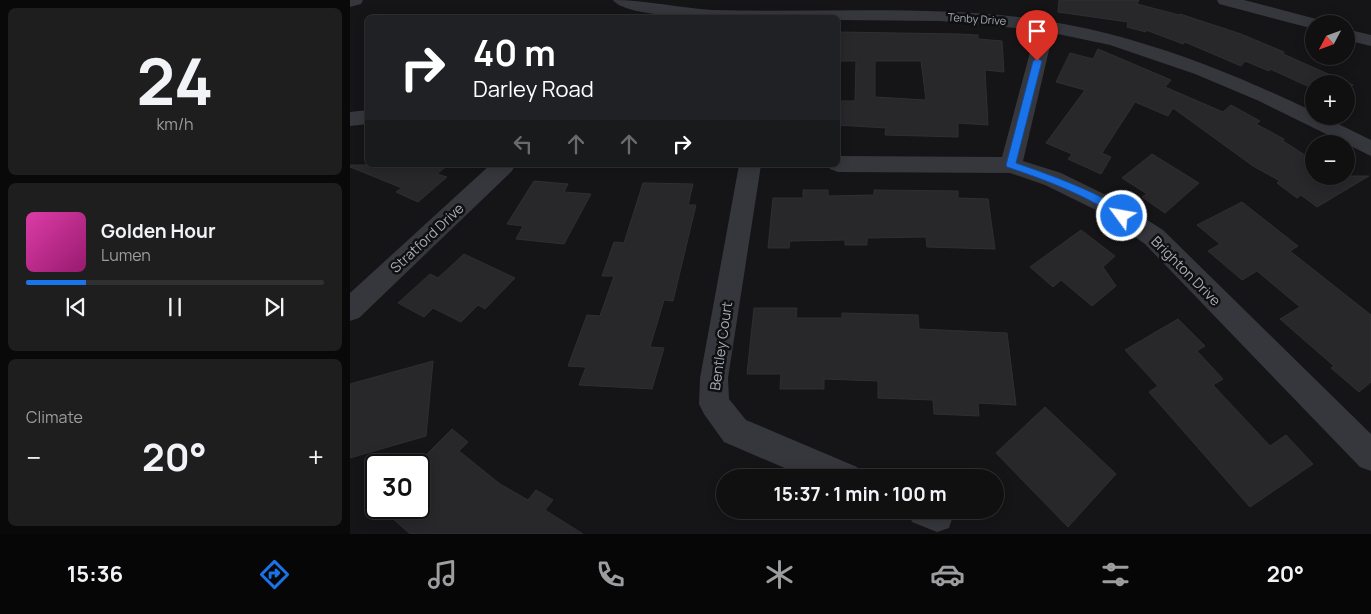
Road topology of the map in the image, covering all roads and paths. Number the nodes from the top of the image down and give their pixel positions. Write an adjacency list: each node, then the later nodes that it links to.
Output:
1 (355, 0): 4 (street)
2 (621, 0): 5 (street, Tenby Drive)
3 (1225, 0): 8 (street)
4 (350, 2)
5 (642, 12): 6 (street, Tenby Drive)
6 (703, 15)
7 (840, 17): 9 (street, Tenby Drive)
8 (1305, 22)
9 (1046, 26): 14 (street, Tenby Drive); 16 (street)
10 (1355, 37): 11 (street)
11 (1371, 41)
12 (365, 117): 13 (street)
13 (350, 119)
14 (1371, 149)
15 (840, 164): 16 (street, Brighton Drive)
16 (1011, 165): 20 (street, Brighton Drive)
17 (502, 167): 19 (street, Stratford Drive)
18 (750, 167): 21 (street, Bentley Court)
19 (350, 310)
20 (1371, 456)
21 (825, 469)

